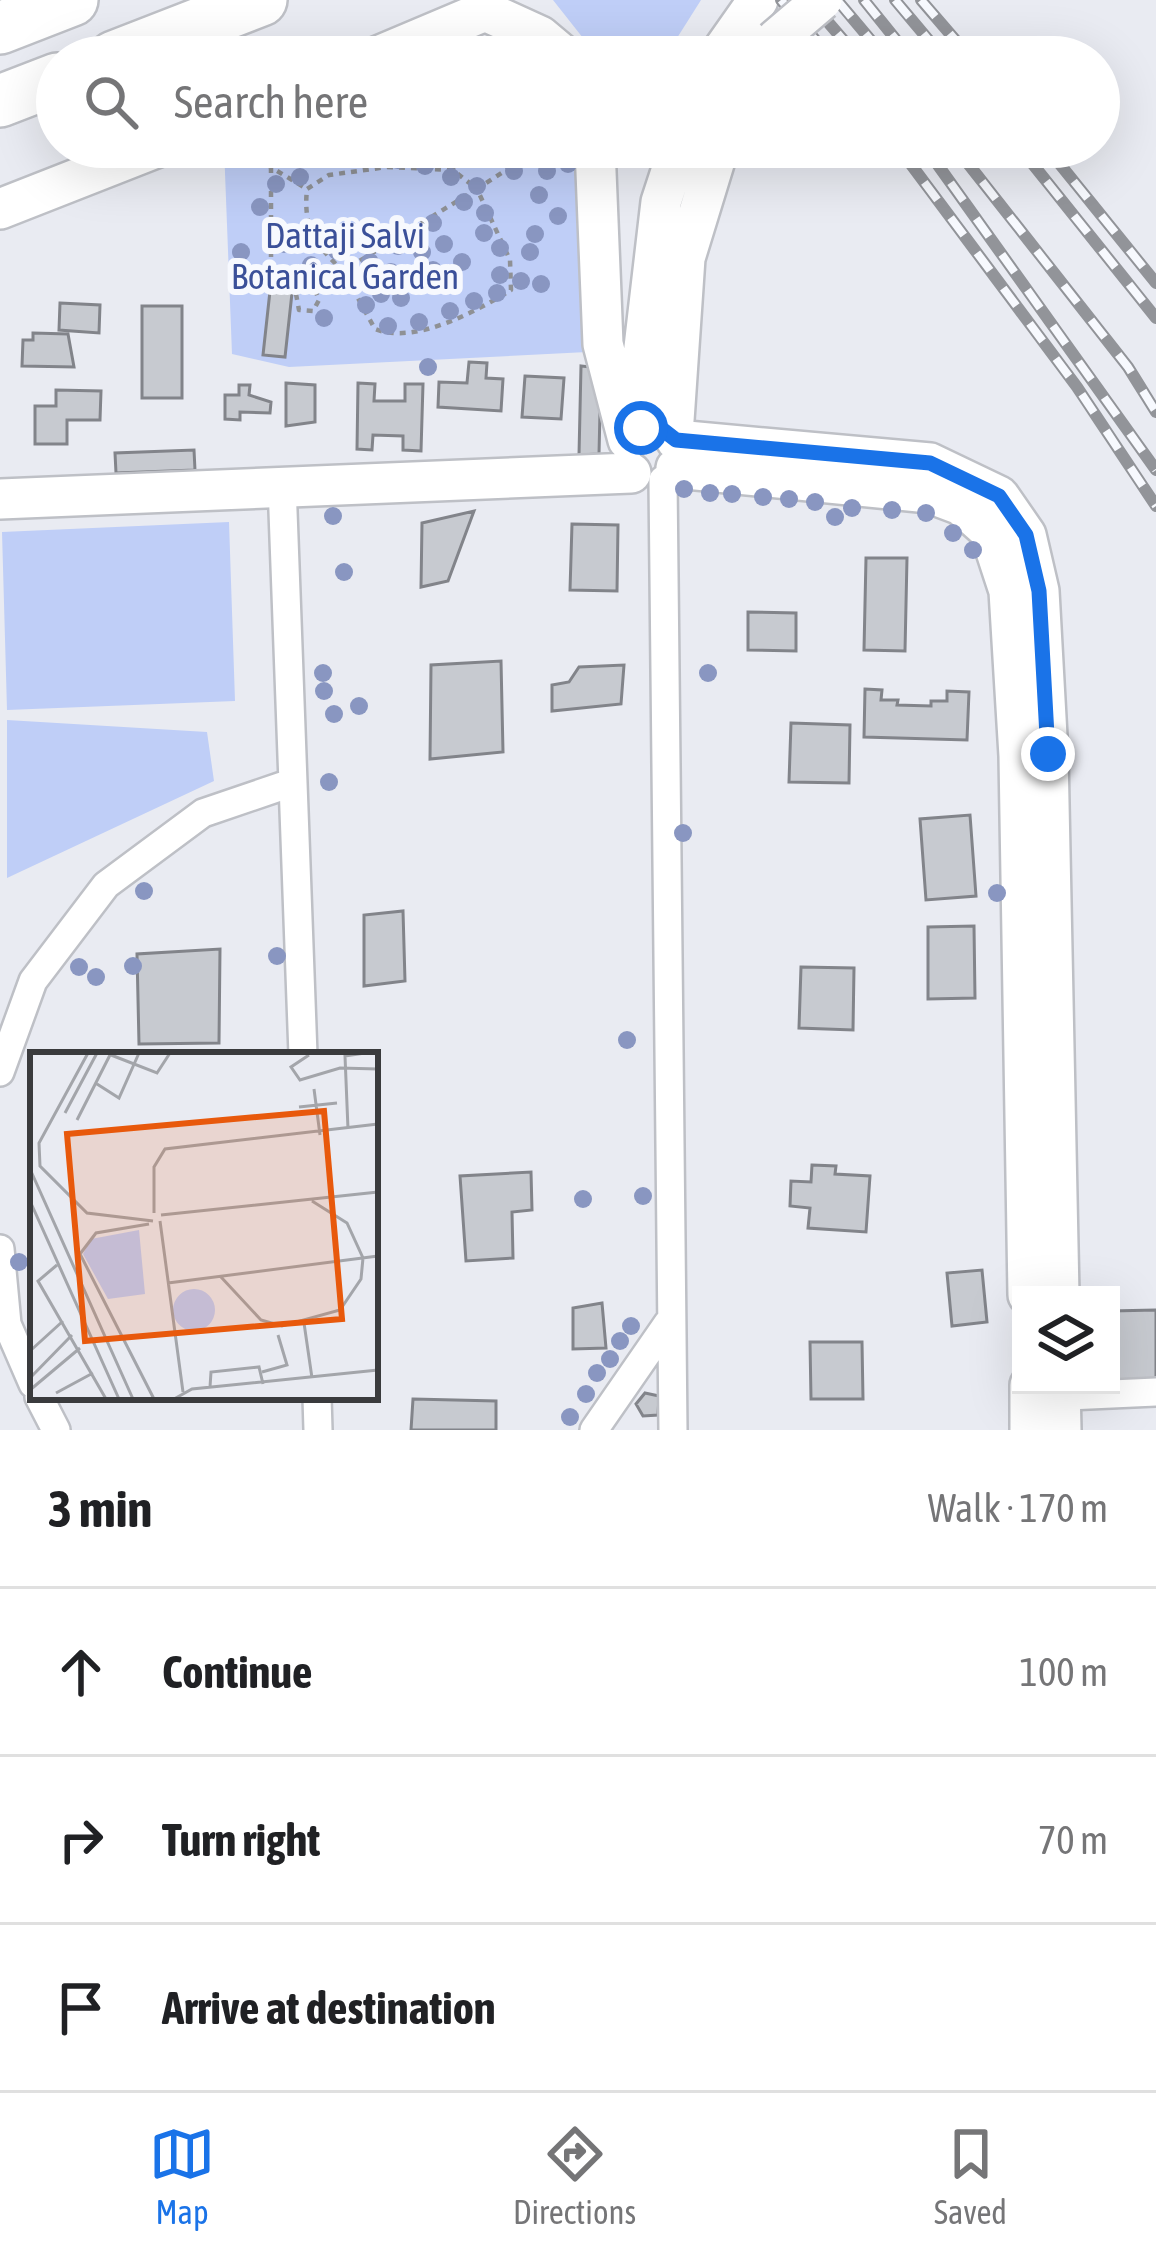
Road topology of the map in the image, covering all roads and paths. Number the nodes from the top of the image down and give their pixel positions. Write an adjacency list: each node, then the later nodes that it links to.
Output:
1 (71, 0): 6 (highway)
2 (260, 0): 7 (highway)
3 (822, 0): 11 (main road, bridge)
4 (753, 5): 10 (main road)
5 (483, 6): 8 (main road); 9 (main road)
6 (0, 28)
7 (168, 36)
8 (420, 36)
9 (540, 36)
10 (732, 36)
11 (783, 36)
12 (36, 87): 13 (highway)
13 (0, 101)
14 (104, 168): 24 (main road)
15 (271, 168): 27 (path)
16 (273, 168): 23 (path)
17 (510, 168): 22 (path)
18 (596, 168): 28 (main road)
19 (672, 168): 28 (main road)
20 (713, 168): 28 (main road)
21 (453, 170): 22 (path); 23 (path)
22 (477, 188): 25 (path); 25 (path)
23 (307, 189): 25 (path)
24 (0, 209)
25 (343, 271): 26 (path)
26 (315, 290): 27 (path); 27 (path)
27 (296, 294)
28 (654, 453): 29 (main road); 34 (main road); 38 (street)
29 (282, 484): 30 (main road); 31 (street)
30 (0, 499)
31 (291, 783): 32 (street); 33 (street)
32 (303, 1052)
33 (0, 1072)
34 (1039, 1129): 36 (main road); 37 (main road)
35 (0, 1249): 39 (street)
36 (1029, 1286)
37 (1058, 1286)
38 (668, 1323): 46 (street); 47 (street)
39 (30, 1377)
40 (1156, 1392): 43 (street)
41 (41, 1400): 44 (street)
42 (317, 1400): 45 (street)
43 (1045, 1404)
44 (56, 1430)
45 (319, 1430)
46 (594, 1430)
47 (673, 1430)

